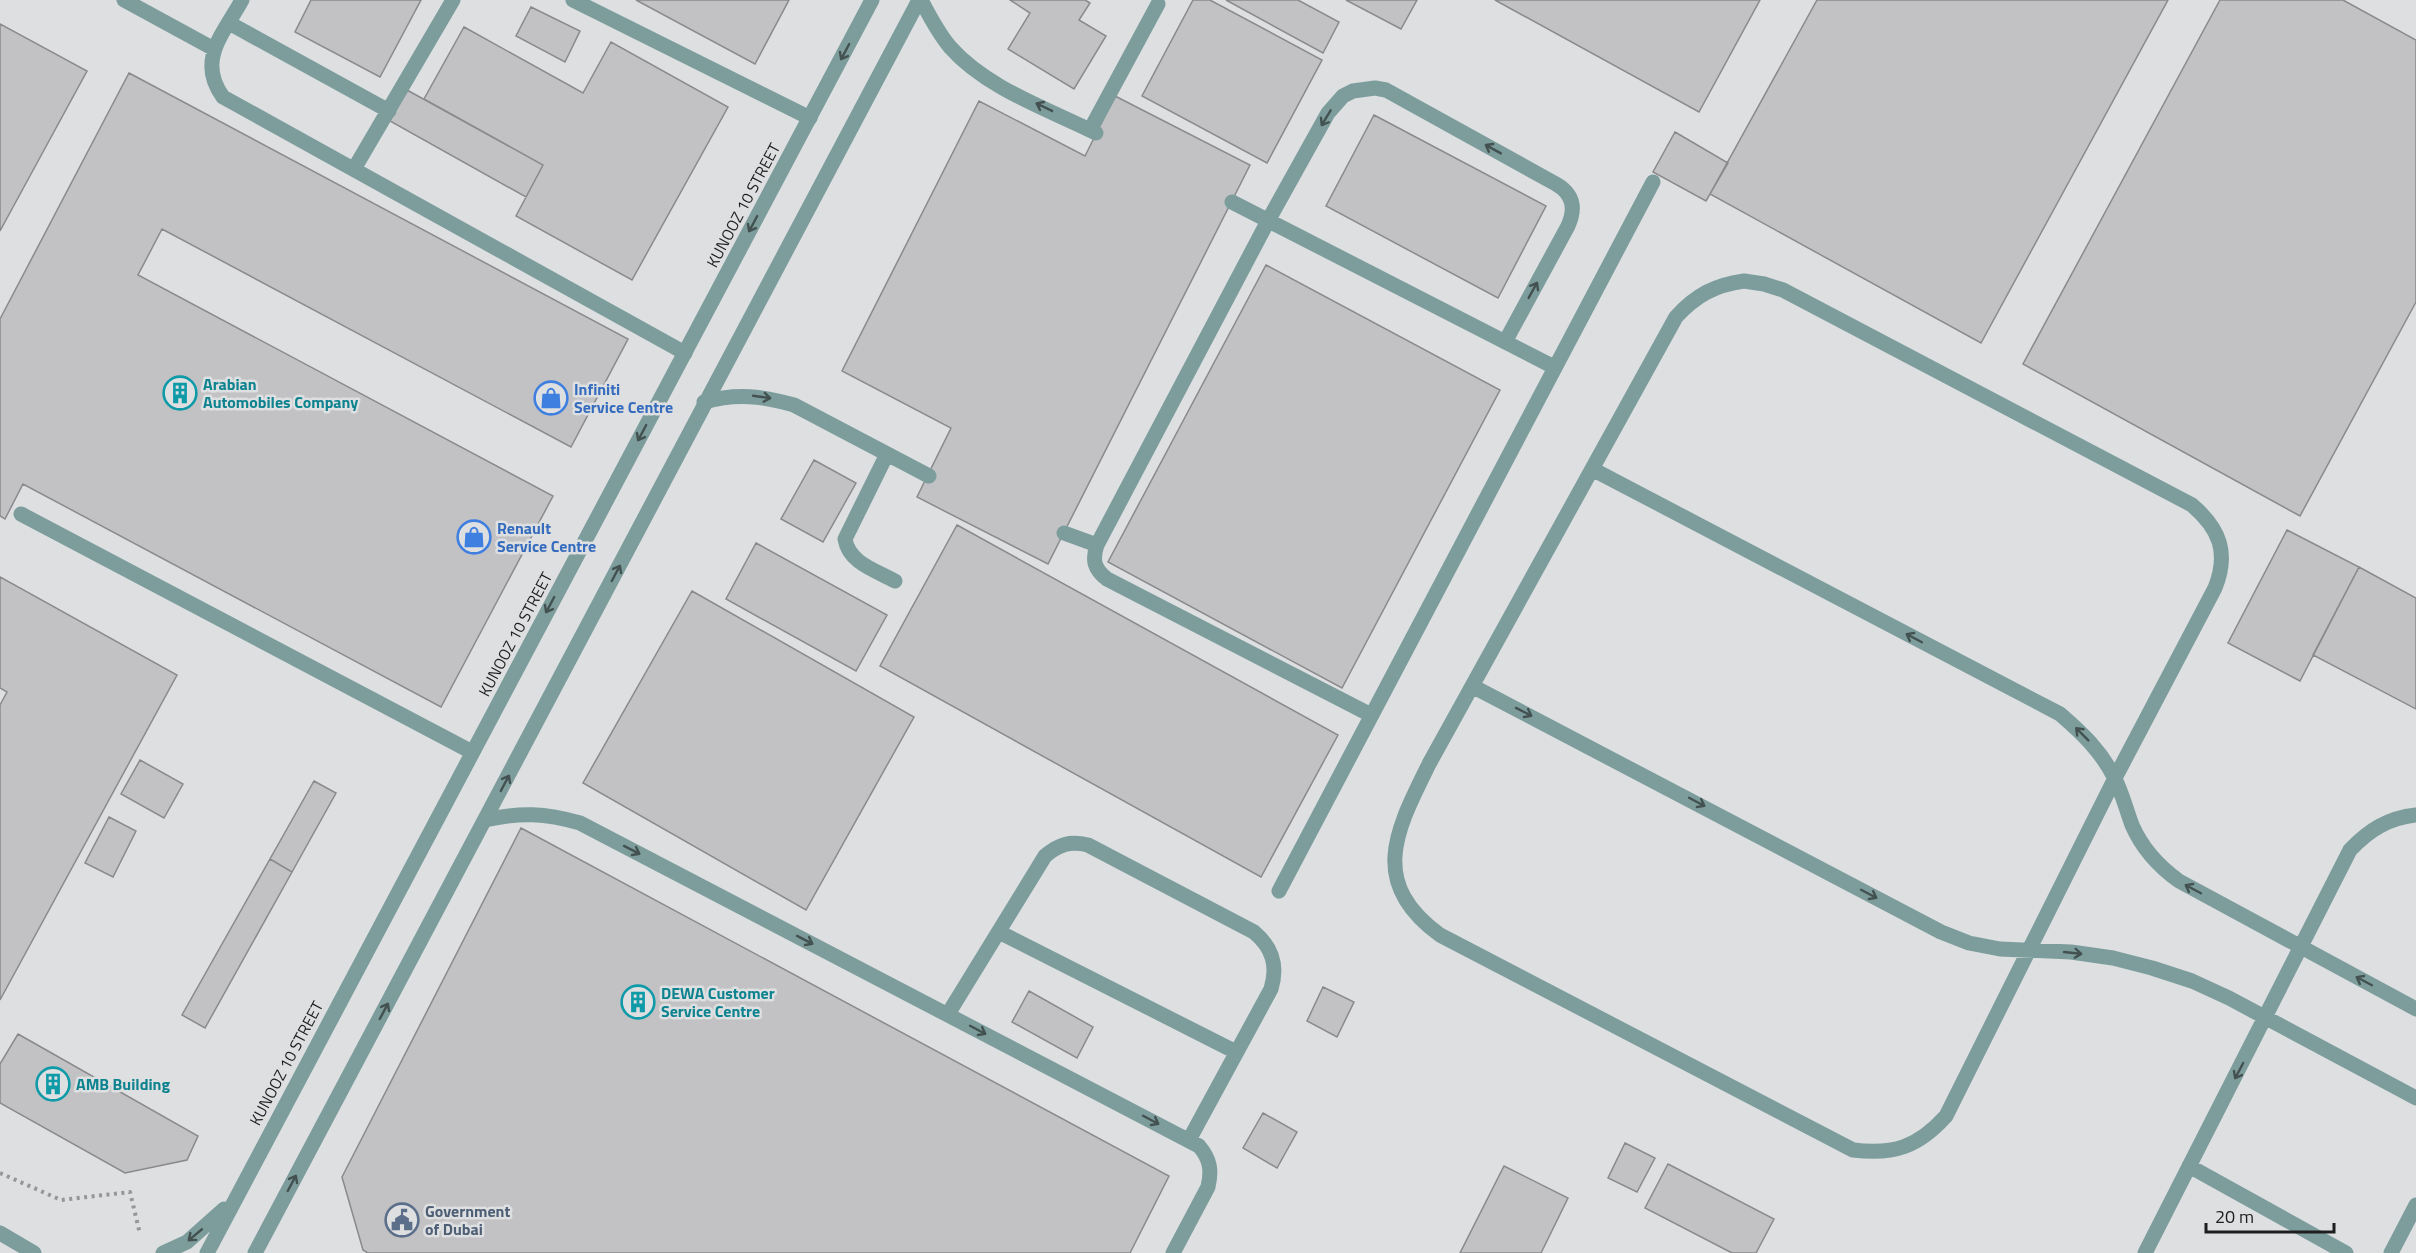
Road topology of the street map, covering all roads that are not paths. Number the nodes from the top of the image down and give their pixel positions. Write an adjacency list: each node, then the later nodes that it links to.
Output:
1 (124, 0): 9 (street)
2 (242, 0): 8 (street)
3 (453, 0): 10 (street)
4 (573, 0): 11 (street)
5 (872, 0): 11 (street, KUNOOZ 10 STREET, one-way to 11)
6 (920, 0): 7 (street, one-way to 6); 19 (street)
7 (1158, 4)
8 (229, 24): 9 (street); 10 (street)
9 (214, 49): 12 (street)
10 (389, 111): 12 (street)
11 (810, 118): 17 (street, KUNOOZ 10 STREET, one-way to 17)
12 (354, 169): 17 (street)
13 (1653, 182): 18 (street)
14 (1232, 202): 15 (street)
15 (1269, 219): 16 (street); 16 (street, one-way to 15); 25 (street)
16 (1505, 342): 18 (street)
17 (685, 353): 29 (street, KUNOOZ 10 STREET, one-way to 29)
18 (1554, 367): 28 (street)
19 (704, 402): 20 (street, one-way to 20); 32 (street, one-way to 19)
20 (887, 454): 22 (street); 26 (street)
21 (1592, 469): 27 (street); 30 (street, one-way to 21); 30 (street)
22 (929, 476)
23 (21, 514): 29 (street)
24 (1064, 533): 25 (street)
25 (1097, 545): 28 (street)
26 (895, 581)
27 (1472, 686): 36 (street, one-way to 36); 36 (street)
28 (1371, 715): 33 (street)
29 (472, 752): 44 (street, KUNOOZ 10 STREET)
30 (2115, 778): 35 (street, one-way to 30); 36 (street)
31 (2416, 815): 35 (street)
32 (485, 820): 38 (street, one-way to 38); 46 (street, one-way to 32)
33 (1279, 891)
34 (999, 932): 38 (street); 40 (street); 40 (street)
35 (2302, 948): 37 (street, one-way to 35); 39 (street)
36 (2030, 951): 39 (street, one-way to 39)
37 (2416, 1009)
38 (948, 1014): 42 (street, one-way to 42)
39 (2266, 1019): 41 (street); 43 (street, one-way to 43)
40 (1236, 1052): 42 (street)
41 (2416, 1098)
42 (1189, 1140): 53 (street)
43 (2189, 1167): 54 (street); 55 (street)
44 (246, 1177): 49 (street, one-way to 49); 50 (street, KUNOOZ 10 STREET)
45 (2416, 1205): 56 (street)
46 (278, 1210): 51 (street); 52 (street)
47 (0, 1233): 48 (street)
48 (34, 1253)
49 (163, 1253)
50 (207, 1253)
51 (255, 1253)
52 (269, 1253)
53 (1173, 1253)
54 (2145, 1253)
55 (2346, 1253)
56 (2391, 1253)

